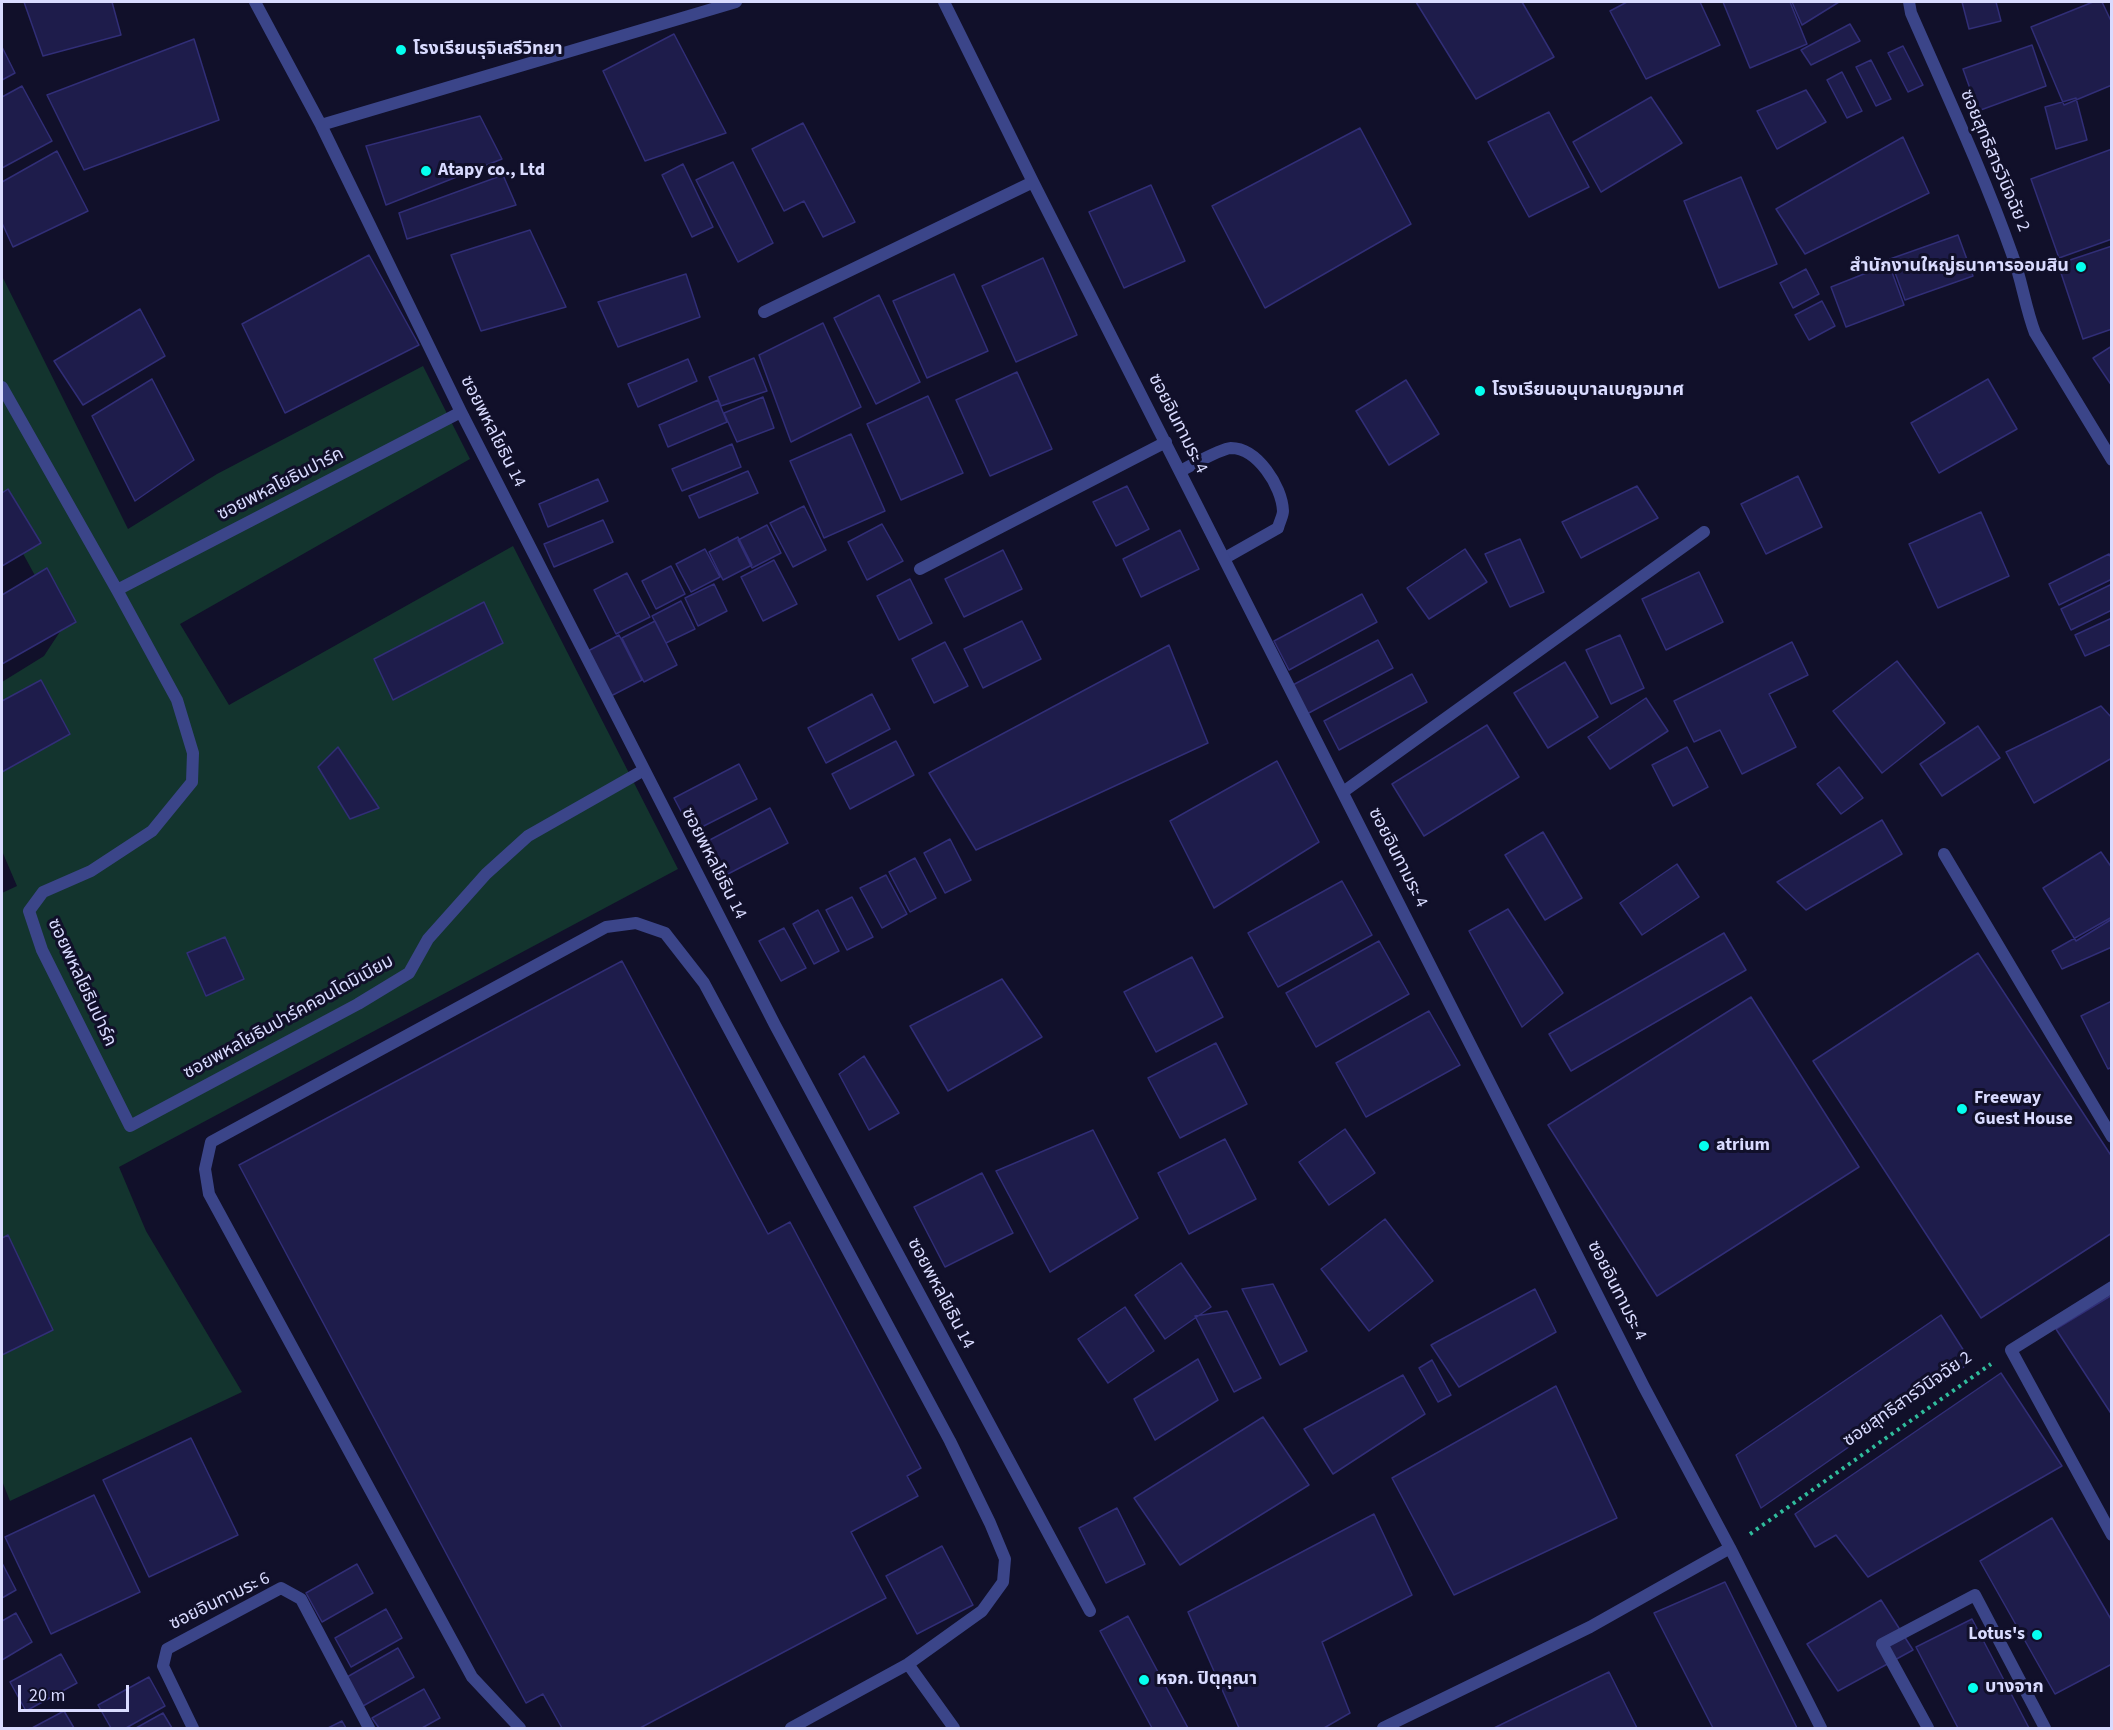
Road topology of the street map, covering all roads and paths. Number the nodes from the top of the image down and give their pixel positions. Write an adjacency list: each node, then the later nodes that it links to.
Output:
1 (255, 2): 5 (street, ซอยพหลโยธิน 14)
2 (736, 2): 5 (street)
3 (944, 2): 6 (street, ซอยอินทามระ 4)
4 (1909, 2): 11 (street, ซอยสุทธิสารวินิจฉัย 2)
5 (321, 125): 9 (street, ซอยพหลโยธิน 14)
6 (1033, 182): 7 (street); 10 (street, ซอยอินทามระ 4)
7 (764, 312)
8 (2, 387): 16 (street, ซอยพหลโยธินปาร์ค)
9 (461, 412): 16 (street, ซอยพหลโยธินปาร์ค); 17 (street, ซอยพหลโยธิน 14)
10 (1166, 442): 12 (street, ซอยอินทามระ 4); 15 (street)
11 (2112, 460)
12 (1180, 471): 14 (street, ซอยอินทามระ 4); 14 (street)
13 (1704, 532): 18 (street)
14 (1225, 558): 18 (street, ซอยอินทามระ 4)
15 (920, 569)
16 (117, 590): 20 (street, ซอยพหลโยธินปาร์ค)
17 (644, 770): 20 (street, ซอยพหลโยธินปาร์คคอนโดมิเนียม); 26 (street, ซอยพหลโยธิน 14)
18 (1343, 792): 25 (street, ซอยอินทามระ 4)
19 (1944, 854): 21 (street)
20 (130, 1126)
21 (2112, 1137)
22 (2112, 1287): 23 (street)
23 (2011, 1350): 24 (street); 25 (path, ซอยสุทธิสารวินิจฉัย 2)
24 (2112, 1535)
25 (1730, 1548): 33 (street); 34 (street, ซอยอินทามระ 4)
26 (1090, 1611)
27 (909, 1664): 30 (street); 31 (street); 32 (street)
28 (193, 1728): 29 (street, ซอยอินทามระ 6)
29 (369, 1728)
30 (520, 1728)
31 (791, 1728)
32 (954, 1728)
33 (1383, 1728)
34 (1821, 1728)
35 (1928, 1728): 36 (street)
36 (2045, 1728)

